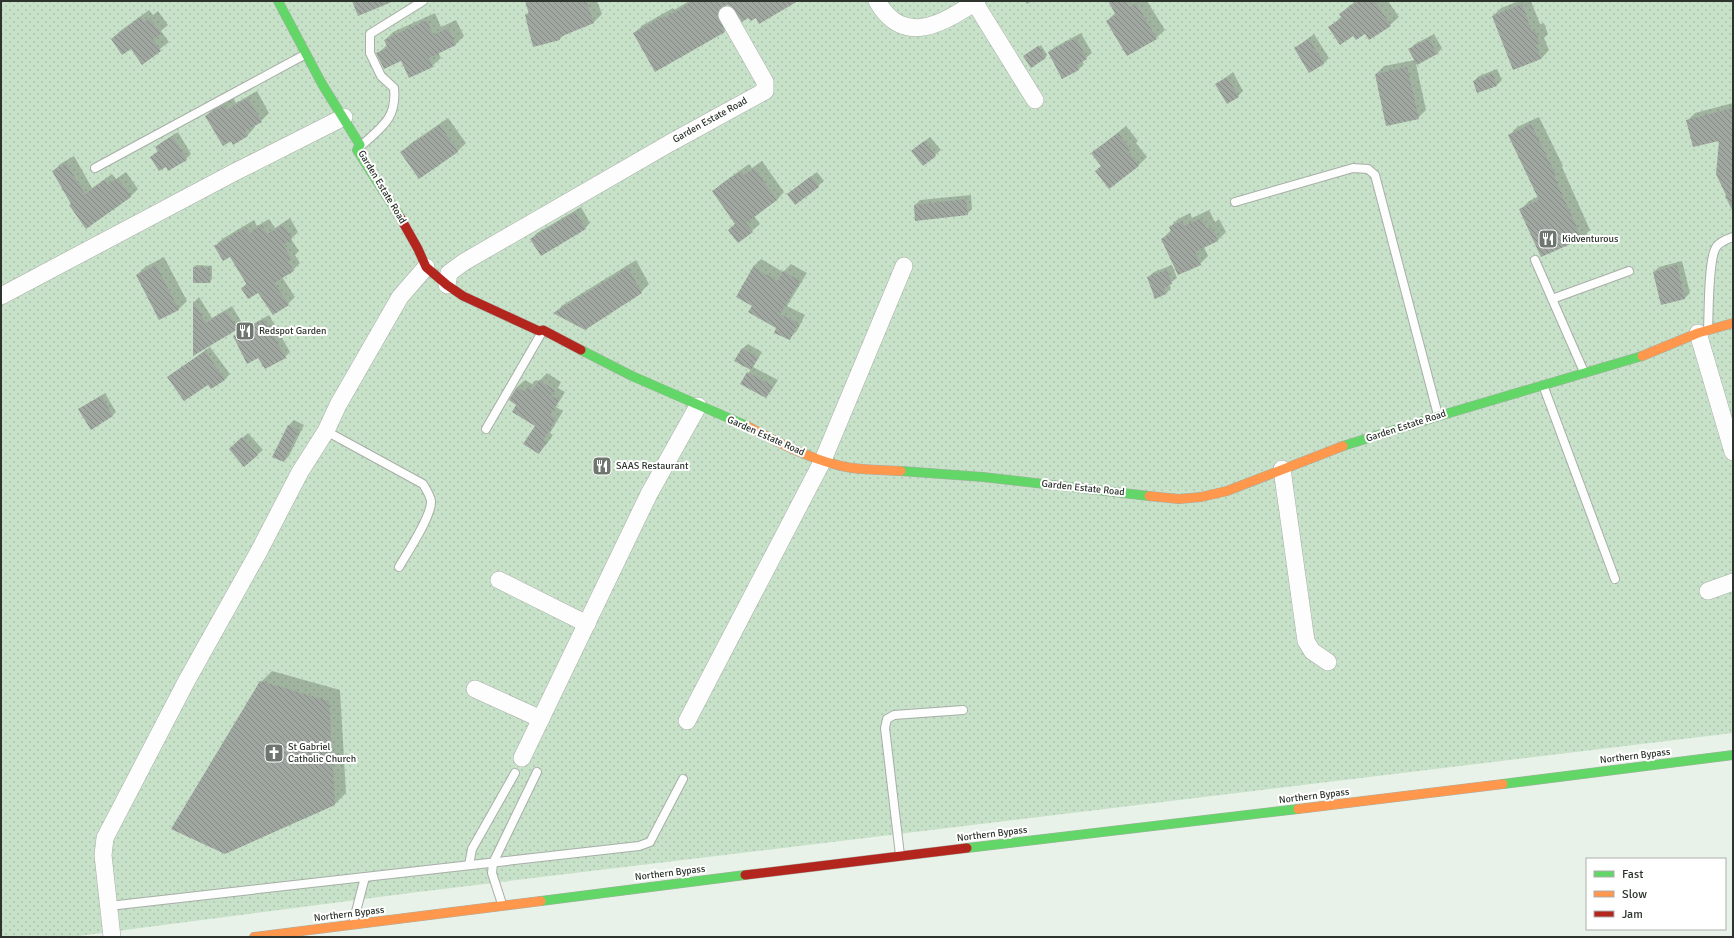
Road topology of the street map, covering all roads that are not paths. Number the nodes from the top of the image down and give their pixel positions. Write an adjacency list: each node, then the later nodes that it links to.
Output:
1 (278, 1): 6 (street, Garden Estate Road)
2 (423, 1): 9 (lane)
3 (877, 1): 4 (street)
4 (976, 2): 7 (street)
5 (727, 15): 17 (street, Garden Estate Road)
6 (307, 54): 8 (street, Garden Estate Road); 10 (lane)
7 (1035, 100)
8 (344, 117): 9 (street, Garden Estate Road); 18 (street)
9 (357, 150): 15 (street, Garden Estate Road)
10 (95, 168)
11 (1235, 202): 26 (lane)
12 (1733, 237): 22 (lane)
13 (1535, 260): 19 (lane)
14 (904, 266): 30 (street)
15 (426, 267): 17 (street, Garden Estate Road); 28 (street)
16 (1628, 271): 19 (lane)
17 (447, 285): 21 (street, Garden Estate Road)
18 (1, 296)
19 (1552, 299): 23 (lane)
20 (1733, 323): 22 (street, Garden Estate Road)
21 (543, 330): 25 (street, Garden Estate Road); 27 (lane)
22 (1703, 332): 23 (street, Garden Estate Road); 29 (street)
23 (1584, 372): 24 (street, Garden Estate Road)
24 (1542, 385): 26 (street, Garden Estate Road); 33 (lane)
25 (698, 406): 30 (street, Garden Estate Road); 37 (street)
26 (1439, 416): 31 (street, Garden Estate Road)
27 (486, 429)
28 (326, 431): 32 (lane); 52 (street)
29 (1733, 452)
30 (822, 460): 31 (street, Garden Estate Road); 42 (street)
31 (1282, 469): 38 (street)
32 (399, 567)
33 (1615, 579)
34 (499, 580): 37 (street)
35 (1733, 582): 36 (street)
36 (1708, 590)
37 (587, 624): 41 (street)
38 (1328, 662)
39 (475, 689): 41 (street)
40 (963, 710): 47 (lane)
41 (541, 719): 44 (street)
42 (687, 721)
43 (1733, 755): 47 (street, Northern Bypass)
44 (518, 765): 49 (lane)
45 (537, 772): 48 (lane)
46 (683, 778): 48 (lane)
47 (900, 856): 51 (street, Northern Bypass)
48 (494, 863): 49 (lane); 51 (lane)
49 (470, 865): 50 (lane)
50 (365, 877): 52 (lane); 53 (lane)
51 (503, 905): 53 (street, Northern Bypass)
52 (109, 906): 54 (street)
53 (352, 924): 55 (street, Northern Bypass)
54 (112, 937)
55 (254, 937)

